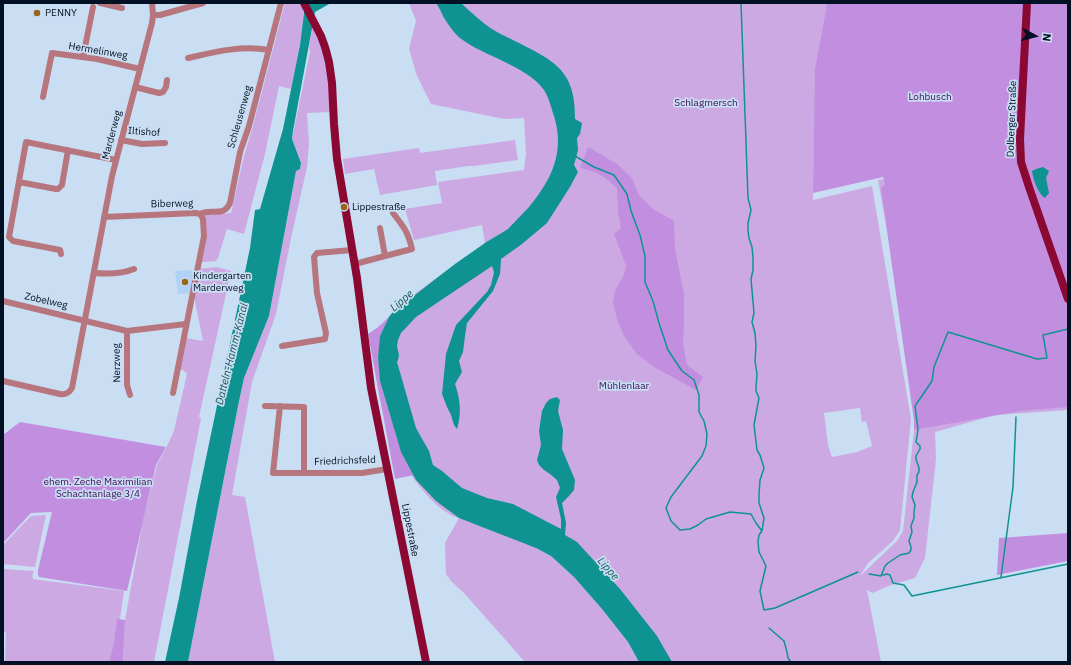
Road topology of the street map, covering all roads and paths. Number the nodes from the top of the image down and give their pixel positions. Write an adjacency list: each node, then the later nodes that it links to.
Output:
1 (100, 3): 7 (street); 8 (street)
2 (152, 3): 9 (street, Marderweg)
3 (204, 3): 9 (street)
4 (281, 3): 10 (street, Schleusenweg)
5 (304, 3): 26 (main road, Lippestraße)
6 (1027, 3): 32 (main road, Dolberger Straße)
7 (91, 5): 11 (street)
8 (122, 8)
9 (153, 15): 13 (street, Marderweg)
10 (269, 50): 12 (street); 23 (street, Schleusenweg)
11 (84, 57): 13 (street, Hermelinweg); 16 (street, Hermelinweg)
12 (188, 58)
13 (140, 69): 15 (street, Marderweg)
14 (167, 80): 15 (street)
15 (135, 87): 17 (street, Marderweg)
16 (43, 97)
17 (121, 140): 18 (street, Iltishof); 20 (street, Marderweg)
18 (165, 143)
19 (68, 150): 20 (street); 21 (street); 21 (street)
20 (116, 160): 24 (street, Marderweg)
21 (19, 182): 27 (street)
22 (393, 213): 28 (street)
23 (200, 214): 24 (street, Biberweg); 35 (street, Biberweg)
24 (104, 217): 31 (street, Marderweg)
25 (380, 228): 28 (street)
26 (352, 250): 29 (main road, Lippestraße); 37 (street)
27 (62, 254)
28 (385, 256): 29 (street)
29 (355, 264): 43 (main road, Lippestraße)
30 (134, 269): 31 (street)
31 (94, 273): 34 (street, Marderweg)
32 (1068, 299)
33 (3, 301): 34 (street, Zobelweg)
34 (85, 320): 36 (street); 38 (street, Marderweg)
35 (186, 324): 36 (street); 39 (street, Biberweg)
36 (127, 331): 40 (street, Nerzweg)
37 (282, 346)
38 (3, 381)
39 (173, 393)
40 (130, 395)
41 (265, 406): 42 (street, Friedrichsfeld)
42 (280, 406): 44 (street, Friedrichsfeld); 44 (street, Friedrichsfeld)
43 (387, 469): 44 (street, Friedrichsfeld); 45 (main road, Lippestraße)
44 (304, 473)
45 (426, 662)

